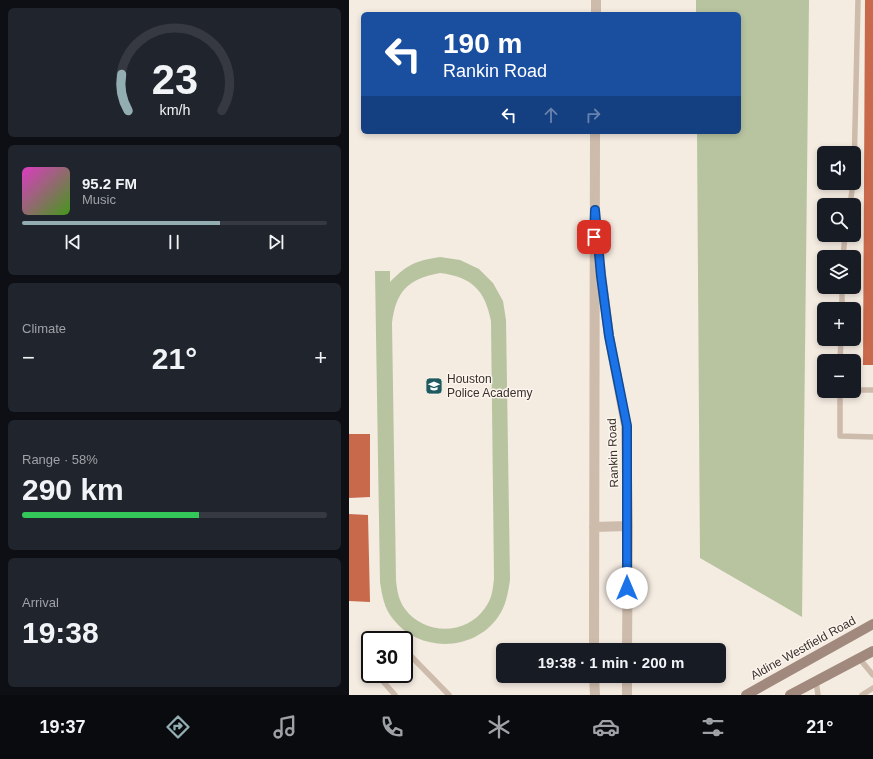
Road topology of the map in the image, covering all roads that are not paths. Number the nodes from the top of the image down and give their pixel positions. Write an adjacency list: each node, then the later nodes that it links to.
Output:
1 (596, 0): 3 (street)
2 (858, 0): 5 (lane)
3 (596, 12)
4 (595, 134): 6 (street, Rankin Road)
5 (855, 146)
6 (595, 210): 11 (street, Rankin Road); 12 (street, Rankin Road)
7 (861, 390): 8 (lane)
8 (873, 390)
9 (840, 398): 10 (lane)
10 (873, 437)
11 (628, 526): 12 (street); 15 (street, Rankin Road)
12 (594, 527): 14 (street, Rankin Road)
13 (873, 624): 29 (main road, Aldine Westfield Road)
14 (594, 643)
15 (627, 643)
16 (873, 651): 18 (main road)
17 (413, 658): 26 (lane)
18 (859, 658): 19 (lane); 20 (main road)
19 (873, 675)
20 (816, 681): 30 (main road); 31 (lane)
21 (384, 683): 25 (lane)
22 (595, 683): 27 (street)
23 (627, 683): 28 (street)
24 (873, 688): 32 (lane)
25 (395, 695)
26 (449, 695)
27 (595, 695)
28 (627, 695)
29 (746, 695)
30 (790, 695)
31 (818, 695)
32 (862, 695)

